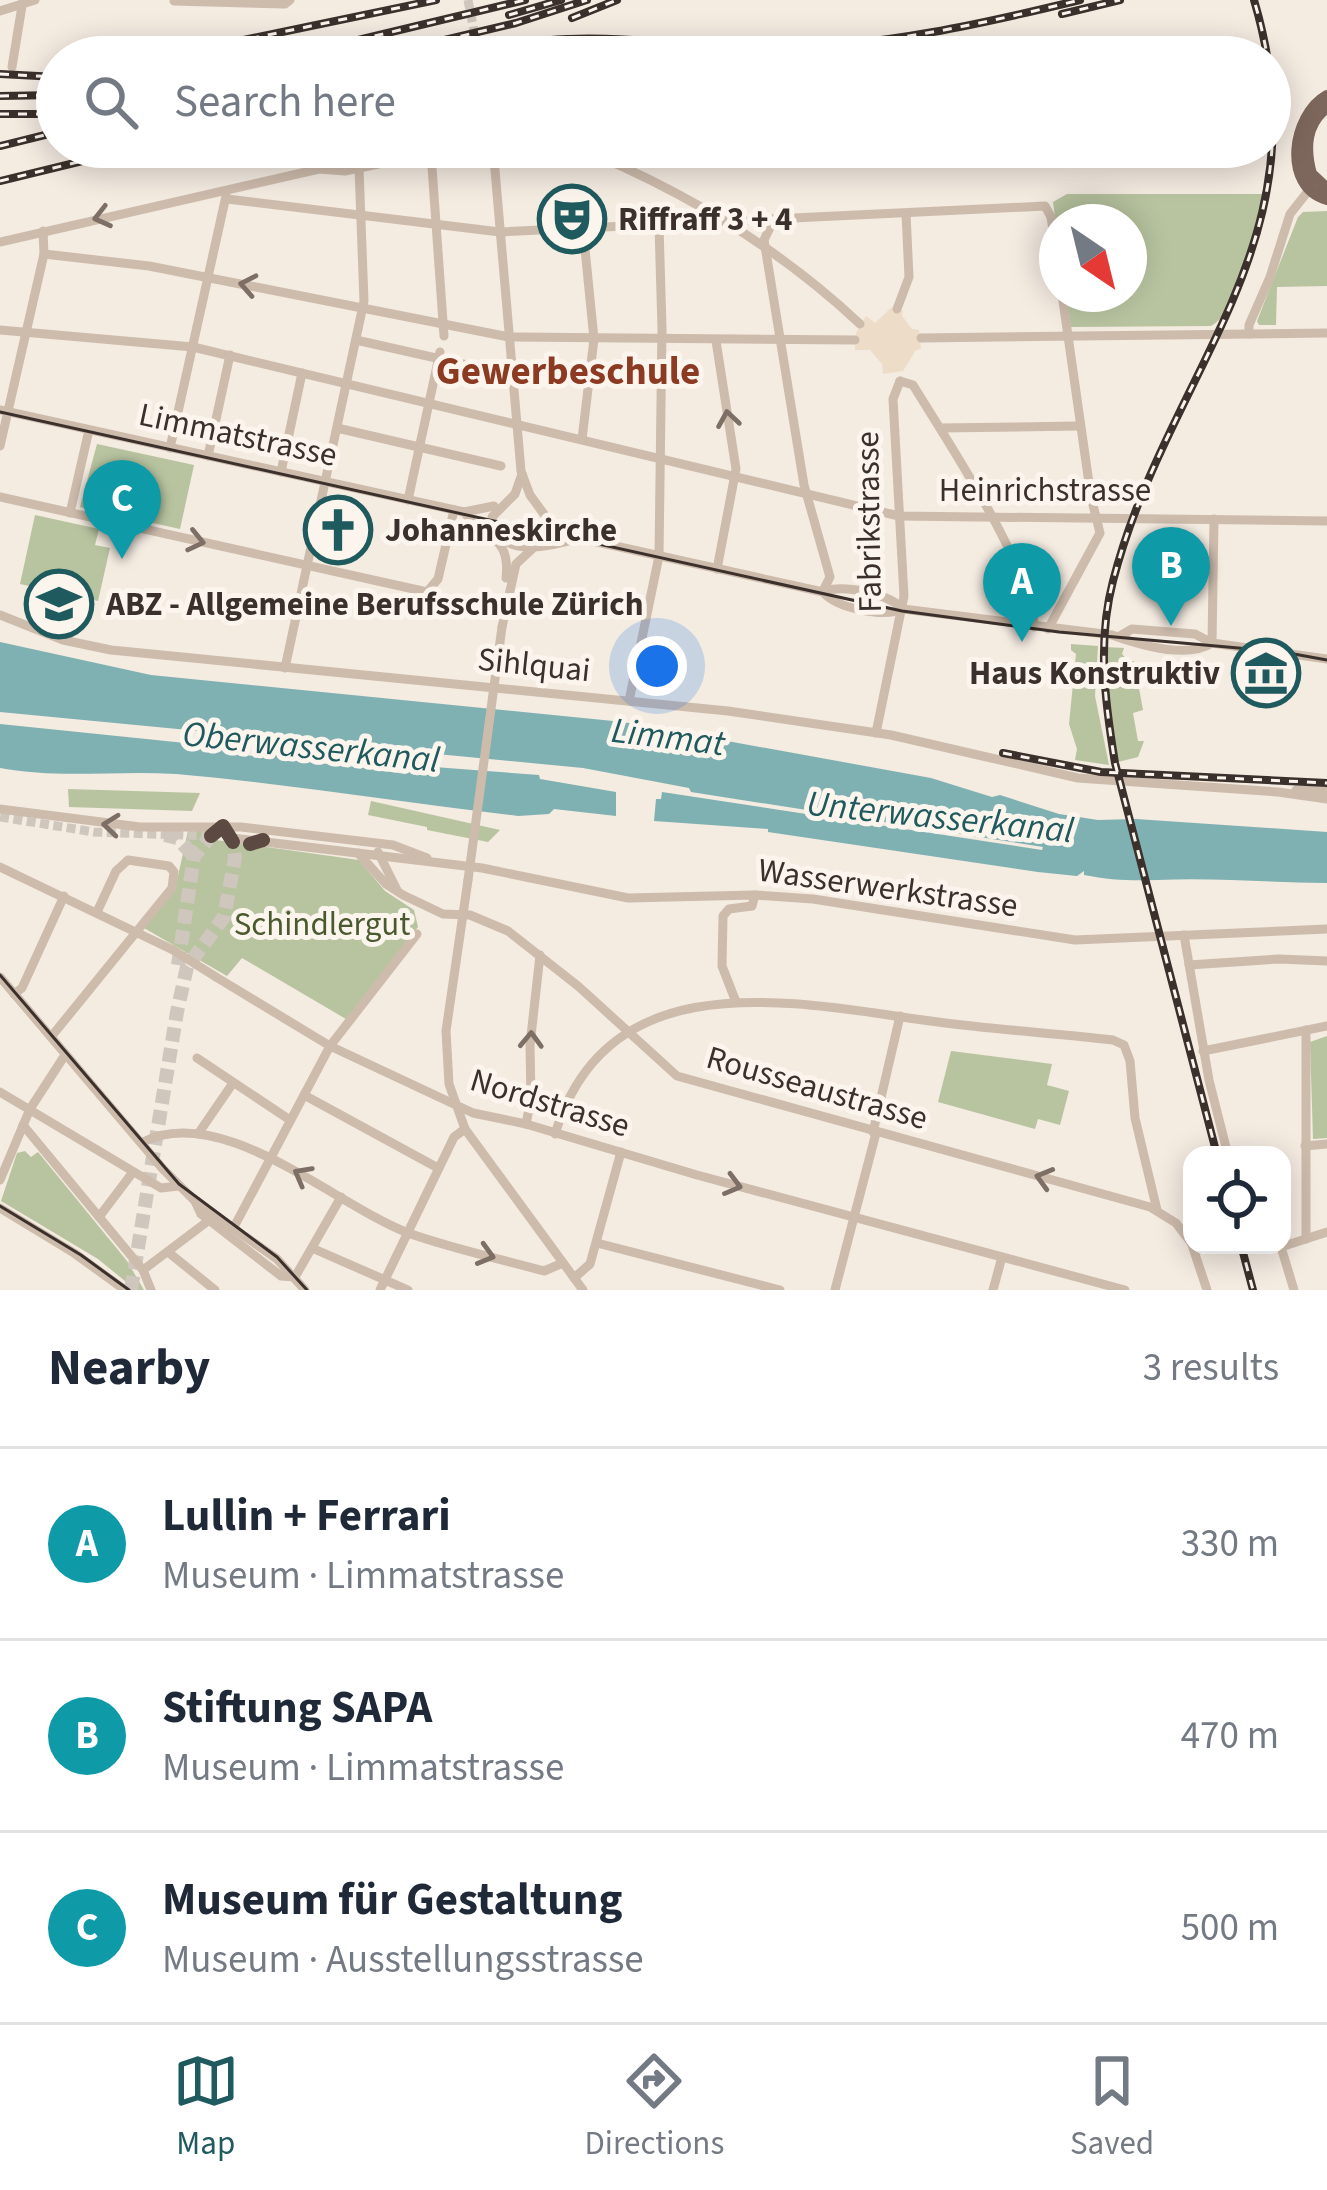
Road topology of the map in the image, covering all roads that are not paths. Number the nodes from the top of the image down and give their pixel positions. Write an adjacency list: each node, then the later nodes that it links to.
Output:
1 (27, 1): 4 (street); 5 (street)
2 (174, 1): 3 (street)
3 (290, 1)
4 (0, 11)
5 (12, 67)
6 (1327, 96): 8 (main road)
7 (1327, 106): 8 (main road)
8 (1310, 115): 13 (main road)
9 (359, 168): 14 (street); 19 (street)
10 (431, 168): 23 (street)
11 (495, 168): 27 (street)
12 (622, 168): 16 (street)
13 (1317, 187): 15 (main road); 40 (street)
14 (226, 195): 19 (street); 26 (street, one-way to 26); 31 (street)
15 (1327, 199)
16 (694, 202): 21 (street); 22 (street)
17 (1039, 206): 18 (street)
18 (906, 214): 20 (street); 33 (street)
19 (361, 215): 23 (street); 32 (street)
20 (773, 219): 21 (street); 29 (street)
21 (729, 222): 22 (street); 29 (street)
22 (688, 224): 24 (street)
23 (437, 225): 27 (street); 37 (street)
24 (659, 226): 25 (street); 45 (street)
25 (583, 229): 27 (street); 44 (street)
26 (43, 231): 28 (street); 30 (street)
27 (500, 232): 42 (street)
28 (0, 242)
29 (766, 244): 35 (street); 49 (street)
30 (44, 254): 31 (street); 38 (street)
31 (208, 278): 32 (street, one-way to 31); 50 (street)
32 (363, 308): 37 (street); 46 (street)
33 (897, 309)
34 (1065, 312): 41 (street)
35 (860, 324)
36 (0, 330): 38 (street, Heinrichstrasse)
37 (445, 330): 42 (street)
38 (26, 332): 50 (street, Heinrichstrasse); 57 (street)
39 (1327, 333): 40 (street)
40 (1249, 334): 41 (street)
41 (1068, 336): 43 (street); 59 (street)
42 (512, 337): 44 (street); 54 (street)
43 (921, 338)
44 (594, 339): 45 (street); 63 (street)
45 (662, 339): 47 (street); 68 (street)
46 (356, 340): 52 (street); 55 (street)
47 (716, 340): 49 (street); 72 (street, one-way to 47)
48 (855, 340): 49 (street)
49 (781, 342): 74 (street)
50 (193, 346): 51 (street, Heinrichstrasse); 66 (street)
51 (230, 356): 53 (street, Heinrichstrasse); 67 (street)
52 (440, 356): 54 (street); 56 (street)
53 (302, 373): 55 (street, Heinrichstrasse); 70 (street)
54 (512, 375): 58 (street)
55 (346, 384): 56 (street, Heinrichstrasse); 60 (street)
56 (429, 403): 58 (street, Heinrichstrasse); 65 (street)
57 (4, 411): 62 (street, Limmatstrasse); 64 (street)
58 (517, 422): 63 (street, Heinrichstrasse); 71 (street)
59 (1080, 426): 61 (street); 83 (street)
60 (337, 428): 65 (street); 73 (street)
61 (940, 428): 81 (street, Fabrikstrasse); 82 (street)
62 (89, 430): 66 (street, Limmatstrasse); 80 (street)
63 (582, 439): 68 (street, Heinrichstrasse)
64 (0, 446)
65 (419, 447): 69 (street); 76 (street)
66 (170, 448): 67 (street, Limmatstrasse)
67 (208, 456): 70 (street, Limmatstrasse)
68 (659, 459): 72 (street, Heinrichstrasse); 90 (street)
69 (501, 466)
70 (281, 472): 73 (street, Limmatstrasse)
71 (521, 474): 77 (street); 85 (street)
72 (736, 478): 74 (street, Heinrichstrasse); 92 (street)
73 (325, 482): 76 (street, Limmatstrasse); 91 (street)
74 (806, 496): 81 (street, Heinrichstrasse); 93 (street)
75 (0, 497): 80 (street)
76 (408, 500): 79 (street, Limmatstrasse)
77 (507, 501): 78 (street); 89 (street)
78 (494, 506): 79 (street); 87 (street)
79 (459, 511): 87 (street); 91 (street)
80 (70, 513): 91 (street, one-way to 91)
81 (899, 516): 82 (street, Heinrichstrasse); 95 (street, Fabrikstrasse)
82 (990, 517): 83 (street, Heinrichstrasse); 97 (street)
83 (1096, 517): 84 (street, Heinrichstrasse); 98 (street)
84 (1214, 519): 86 (street, Heinrichstrasse); 99 (street)
85 (549, 521): 88 (street); 89 (street)
86 (1327, 521)
87 (484, 528): 94 (street)
88 (579, 538): 89 (street); 90 (street)
89 (531, 548): 94 (street)
90 (659, 556): 92 (street); 102 (street)
91 (307, 566): 101 (street)
92 (716, 569): 93 (street)
93 (823, 592): 95 (street)
94 (507, 596): 117 (street, bridge)
95 (903, 609): 97 (street); 103 (street, Fabrikstrasse)
96 (0, 615): 101 (street, Sihlquai)
97 (1034, 627): 98 (street)
98 (1048, 629): 99 (street)
99 (1212, 644): 100 (street)
100 (1327, 659)
101 (285, 668): 102 (street, Sihlquai)
102 (629, 701): 103 (street, Sihlquai)
103 (876, 733): 104 (street, Sihlquai)
104 (1326, 796)
105 (0, 809): 106 (street, Wasserwerkstrasse, one-way to 105)
106 (225, 835): 107 (street, Wasserwerkstrasse); 108 (street, Wasserwerkstrasse)
107 (371, 844): 109 (street); 110 (street, Wasserwerkstrasse)
108 (358, 853): 109 (street, Wasserwerkstrasse); 112 (street, Rousseaustrasse)
109 (380, 855): 110 (street, Wasserwerkstrasse); 112 (street); 113 (street)
110 (404, 855): 113 (street); 114 (street, Wasserwerkstrasse)
111 (0, 867): 115 (street, Nordstrasse)
112 (374, 868): 113 (street, Rousseaustrasse)
113 (394, 885): 117 (street, Rousseaustrasse)
114 (755, 895): 121 (street, Wasserwerkstrasse); 127 (street)
115 (64, 896): 116 (street, Nordstrasse); 126 (street)
116 (97, 912): 119 (street, Nordstrasse); 119 (street)
117 (462, 915): 122 (street, Rousseaustrasse); 140 (street)
118 (1327, 928): 121 (street, Wasserwerkstrasse)
119 (137, 931): 132 (street); 133 (street, Nordstrasse, bridge)
120 (417, 934): 133 (street)
121 (1184, 935): 124 (street)
122 (540, 955): 131 (street, Rousseaustrasse); 143 (street, one-way to 122)
123 (1327, 962): 124 (street)
124 (1189, 965): 134 (street)
125 (0, 977): 126 (street)
126 (14, 994): 132 (street)
127 (736, 1002): 128 (street); 131 (street)
128 (900, 1016): 146 (street); 158 (street)
129 (1327, 1026): 130 (street)
130 (1306, 1030): 134 (street); 152 (street)
131 (628, 1032): 146 (street, Rousseaustrasse); 147 (street)
132 (51, 1037): 135 (street)
133 (331, 1046): 139 (street); 140 (street, Nordstrasse)
134 (1203, 1051): 151 (street)
135 (65, 1055): 141 (street); 149 (street)
136 (197, 1058): 137 (street)
137 (233, 1084): 142 (street); 148 (street)
138 (0, 1092): 141 (street)
139 (304, 1095): 142 (street); 155 (street)
140 (454, 1103): 143 (street, Nordstrasse); 145 (street)
141 (30, 1109): 144 (street); 156 (street)
142 (290, 1120): 154 (street)
143 (526, 1124): 147 (street, Nordstrasse)
144 (23, 1125): 157 (street); 165 (street)
145 (465, 1130): 155 (street); 180 (street)
146 (874, 1132): 162 (street, Rousseaustrasse, one-way to 146); 166 (street)
147 (555, 1133): 153 (street, Nordstrasse)
148 (198, 1134): 149 (street); 154 (street)
149 (141, 1143): 159 (street)
150 (1327, 1144): 152 (street)
151 (1226, 1146)
152 (1305, 1146): 172 (street)
153 (620, 1152): 166 (street, Nordstrasse, one-way to 166); 173 (street)
154 (270, 1159): 160 (street, one-way to 154); 168 (street)
155 (438, 1168): 171 (street)
156 (133, 1172): 159 (street); 165 (street)
157 (0, 1180)
158 (1150, 1185): 162 (street); 164 (street)
159 (178, 1186): 161 (street)
160 (341, 1197): 171 (street); 175 (street)
161 (195, 1201): 167 (street); 168 (street)
162 (1131, 1202): 164 (street, Rousseaustrasse)
163 (0, 1208): 185 (street)
164 (1157, 1210): 169 (street, Rousseaustrasse)
165 (100, 1217): 181 (street)
166 (854, 1217): 179 (street, Nordstrasse); 192 (street)
167 (208, 1221): 176 (street); 182 (street)
168 (234, 1228): 182 (street)
169 (1183, 1232)
170 (1327, 1232): 172 (street)
171 (407, 1233): 180 (street, one-way to 180); 184 (street)
172 (1306, 1239): 174 (street)
173 (597, 1243): 183 (street); 191 (street)
174 (1291, 1243)
175 (312, 1248): 182 (street); 184 (street)
176 (168, 1252): 181 (street); 187 (street)
177 (1195, 1254): 195 (street, Rousseaustrasse)
178 (1282, 1254): 196 (street)
179 (1003, 1258): 193 (street); 194 (street, Nordstrasse)
180 (563, 1262): 183 (street)
181 (143, 1270): 186 (street)
182 (295, 1277): 188 (street)
183 (574, 1278): 190 (street)
184 (382, 1286): 189 (street)
185 (125, 1290)
186 (151, 1290)
187 (215, 1290)
188 (305, 1290)
189 (408, 1290)
190 (584, 1290)
191 (780, 1290)
192 (835, 1290)
193 (993, 1290)
194 (1125, 1290)
195 (1207, 1290)
196 (1294, 1290)

